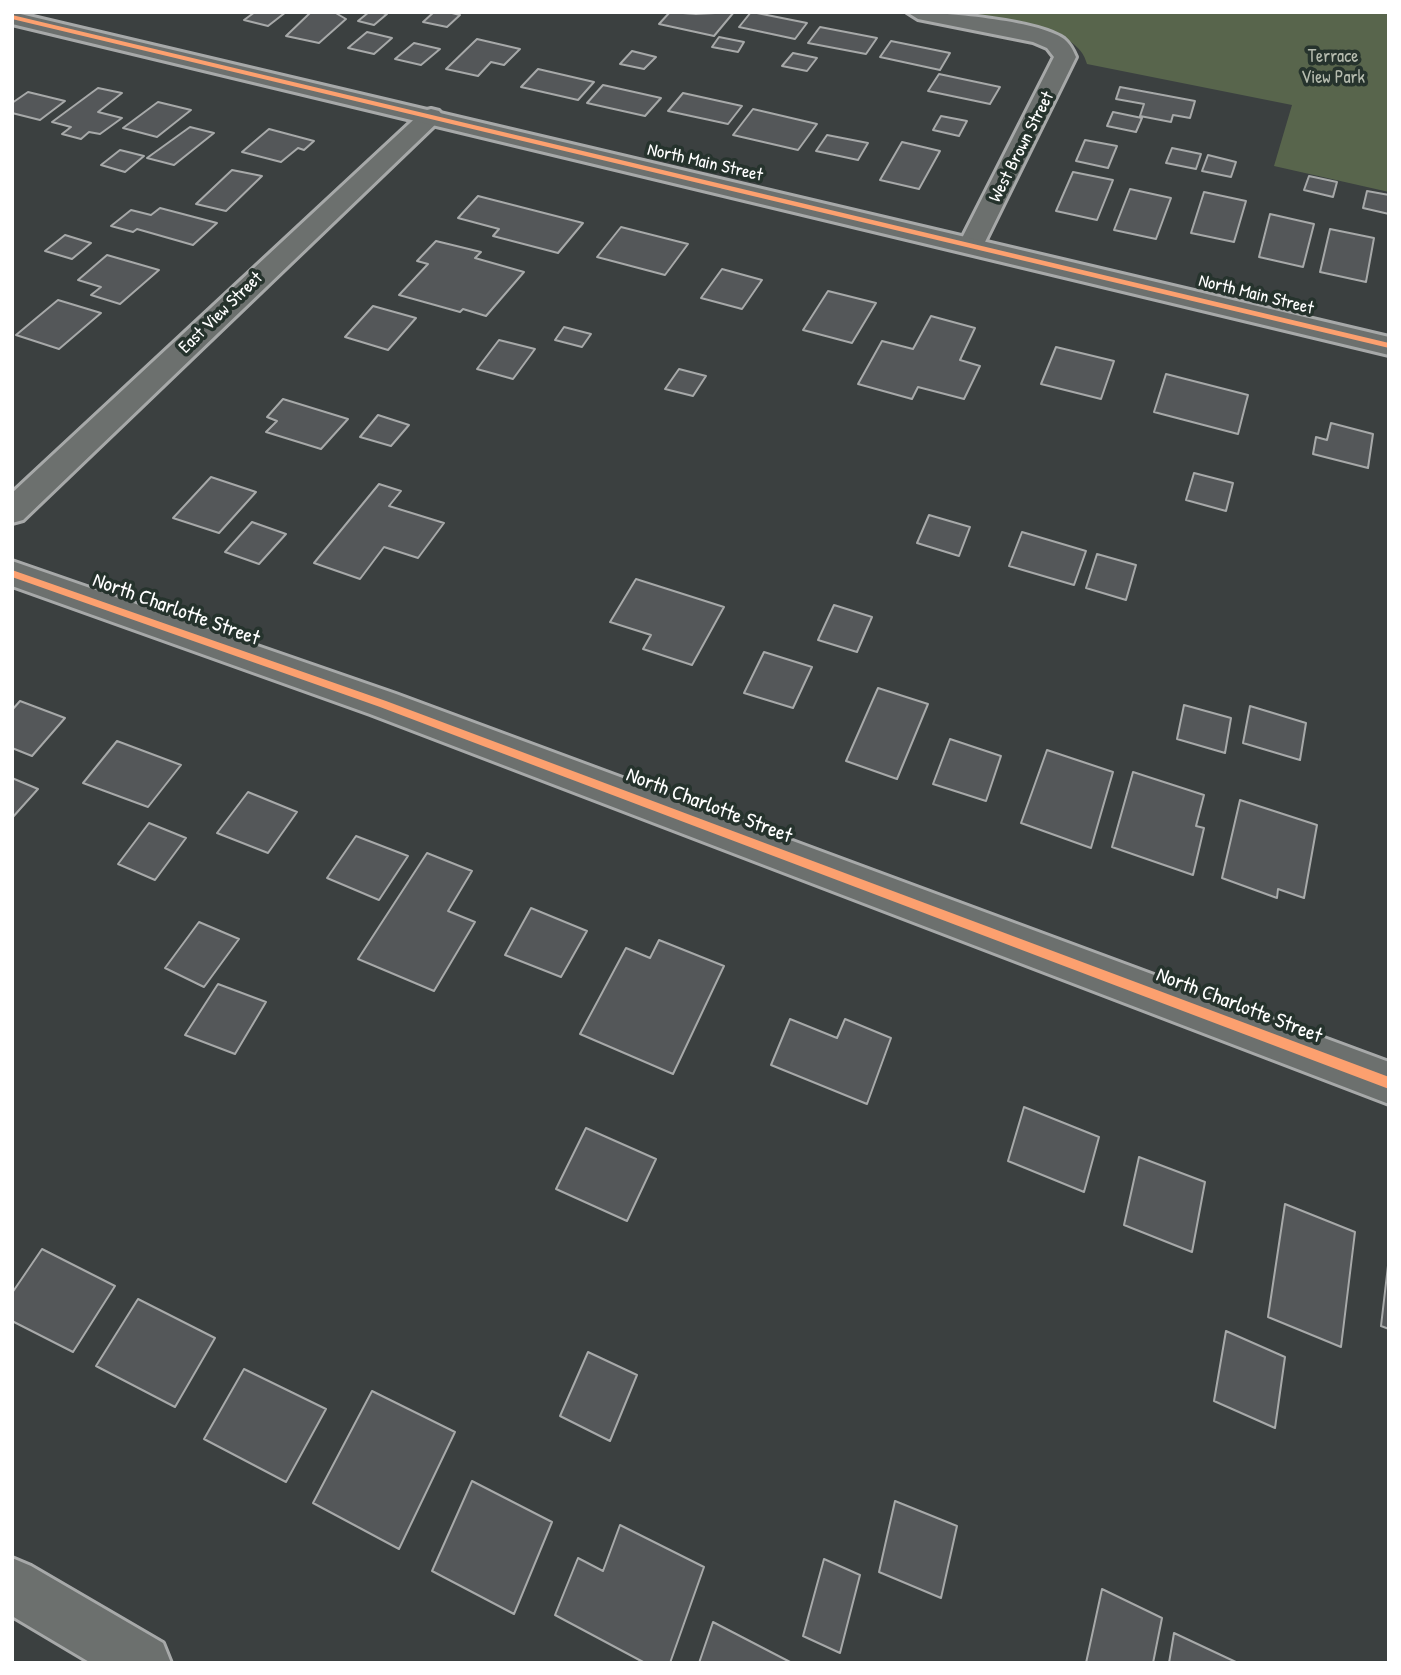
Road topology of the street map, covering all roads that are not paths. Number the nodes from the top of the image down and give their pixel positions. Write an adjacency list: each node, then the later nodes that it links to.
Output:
1 (918, 12): 4 (street, West Brown Street)
2 (12, 17): 3 (street, North Main Street)
3 (431, 116): 4 (street, North Main Street); 6 (street, East View Street)
4 (972, 244): 5 (street, North Main Street)
5 (1389, 346)
6 (12, 512)
7 (12, 573): 8 (street, North Charlotte Street)
8 (1389, 1083)
9 (12, 1585): 10 (street)
10 (143, 1663)

